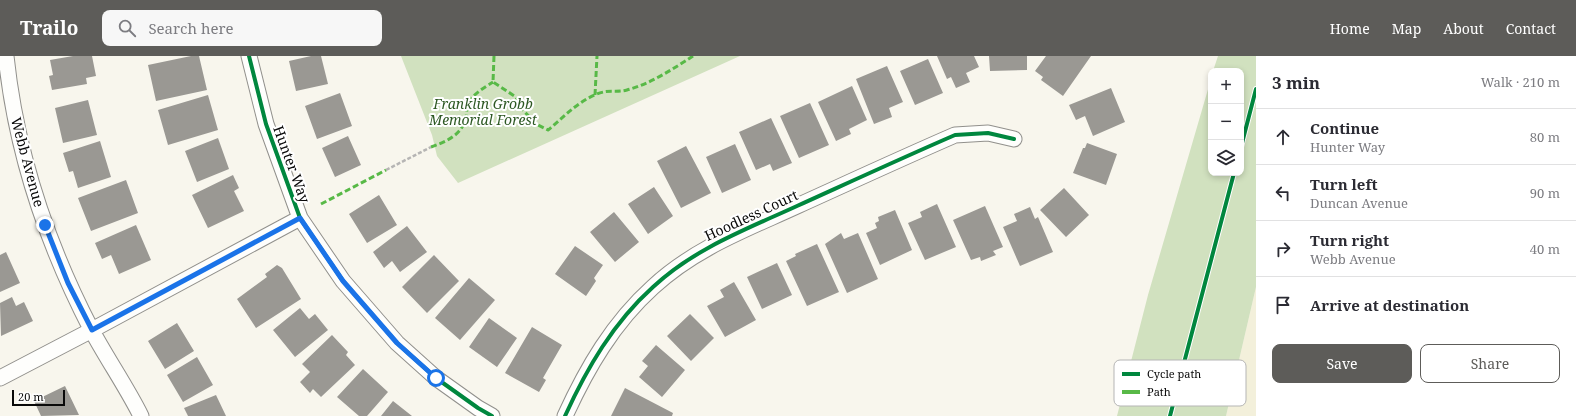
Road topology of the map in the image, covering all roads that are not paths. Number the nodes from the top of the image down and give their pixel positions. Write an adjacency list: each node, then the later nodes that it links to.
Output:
1 (6, 56): 5 (street, Webb Avenue)
2 (249, 56): 4 (street, Hunter Way)
3 (1014, 139): 9 (street, Hoodless Court)
4 (300, 218): 5 (street); 8 (street, Hunter Way)
5 (92, 330): 6 (street); 7 (street, Webb Avenue)
6 (0, 378)
7 (141, 416)
8 (492, 416)
9 (564, 416)

